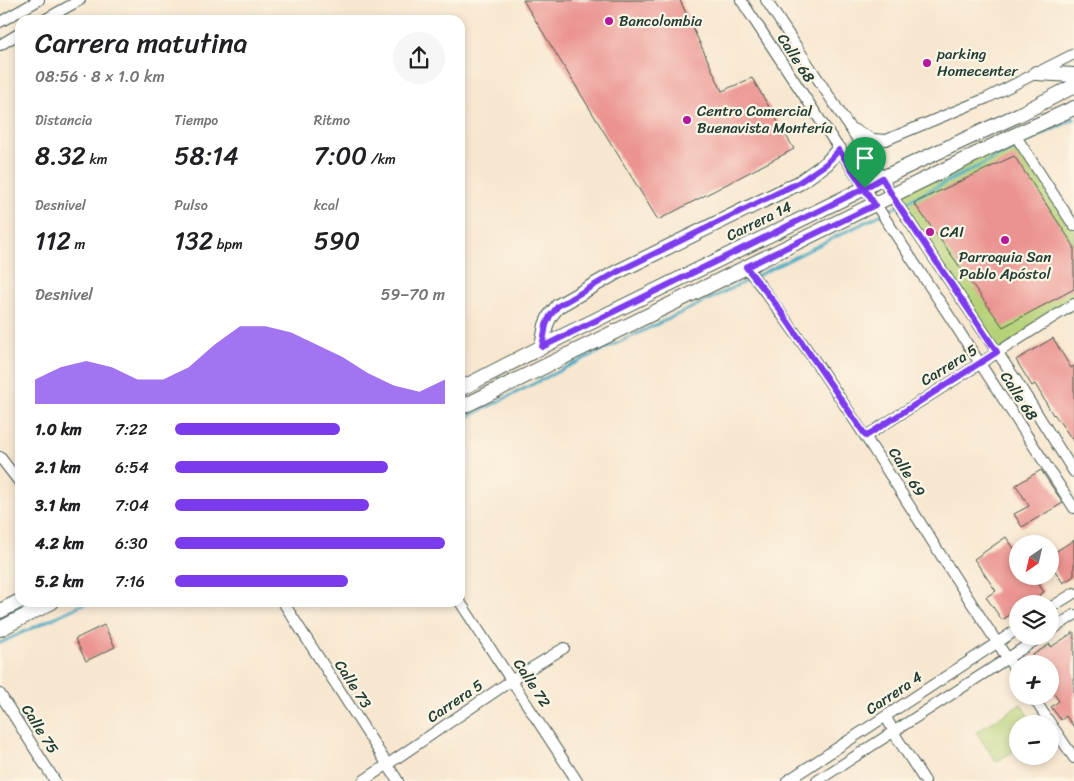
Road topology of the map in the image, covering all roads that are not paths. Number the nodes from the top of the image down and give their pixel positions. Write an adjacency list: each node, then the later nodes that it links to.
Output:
1 (40, 0): 5 (street); 7 (street)
2 (80, 0): 6 (street)
3 (741, 0): 17 (street, Calle 68)
4 (766, 0): 15 (street, Calle 68)
5 (50, 15)
6 (57, 15)
7 (0, 22)
8 (15, 36): 9 (street)
9 (0, 44)
10 (1074, 54): 11 (street)
11 (1036, 73): 12 (main road); 15 (street)
12 (1074, 75)
13 (1074, 86): 18 (main road, Carrera 14)
14 (1074, 108): 16 (main road)
15 (848, 126): 18 (street, Calle 68)
16 (1017, 139): 20 (main road); 22 (street)
17 (839, 150): 19 (street, Calle 68); 25 (main road)
18 (882, 178): 19 (main road, Carrera 14); 20 (street, Calle 68)
19 (865, 188): 21 (street, Calle 68); 25 (main road, Carrera 14)
20 (895, 201): 21 (main road); 26 (street, Calle 68)
21 (878, 210): 23 (main road); 27 (street, Calle 68)
22 (1074, 226)
23 (750, 271): 29 (main road); 30 (street, Calle 69)
24 (1074, 304): 26 (street, Carrera 5)
25 (542, 347): 28 (main road, Carrera 14)
26 (997, 352): 27 (street, Carrera 5); 32 (street, Calle 68)
27 (980, 362): 30 (street, Carrera 5); 34 (street, Calle 68)
28 (465, 386)
29 (465, 406)
30 (866, 436): 46 (street, Calle 69)
31 (0, 457): 33 (street)
32 (1074, 472)
33 (15, 476)
34 (1074, 508)
35 (1074, 593): 36 (street)
36 (1059, 602)
37 (15, 604): 41 (main road)
38 (42, 607): 44 (main road)
39 (286, 607): 57 (street, Calle 73)
40 (463, 607): 51 (street, Calle 72)
41 (0, 611)
42 (1074, 615): 43 (street)
43 (1059, 625)
44 (0, 629)
45 (1009, 634): 46 (street, Carrera 4)
46 (996, 642): 49 (street, Calle 69); 54 (street, Carrera 4)
47 (1028, 645): 49 (street, Carrera 4)
48 (564, 648): 51 (street, Carrera 5)
49 (1007, 659): 50 (street, Calle 69); 55 (street, Carrera 4)
50 (1009, 662)
51 (512, 680): 57 (street, Carrera 5); 61 (street, Calle 72)
52 (0, 694): 58 (street, Calle 75)
53 (1038, 705): 56 (street)
54 (886, 717): 55 (street); 62 (street, Carrera 4)
55 (894, 731): 63 (street, Carrera 4); 64 (street)
56 (1074, 758)
57 (388, 765): 59 (street, Carrera 5); 60 (street, Calle 73)
58 (55, 781)
59 (363, 781)
60 (398, 781)
61 (577, 781)
62 (787, 781)
63 (817, 781)
64 (925, 781)

